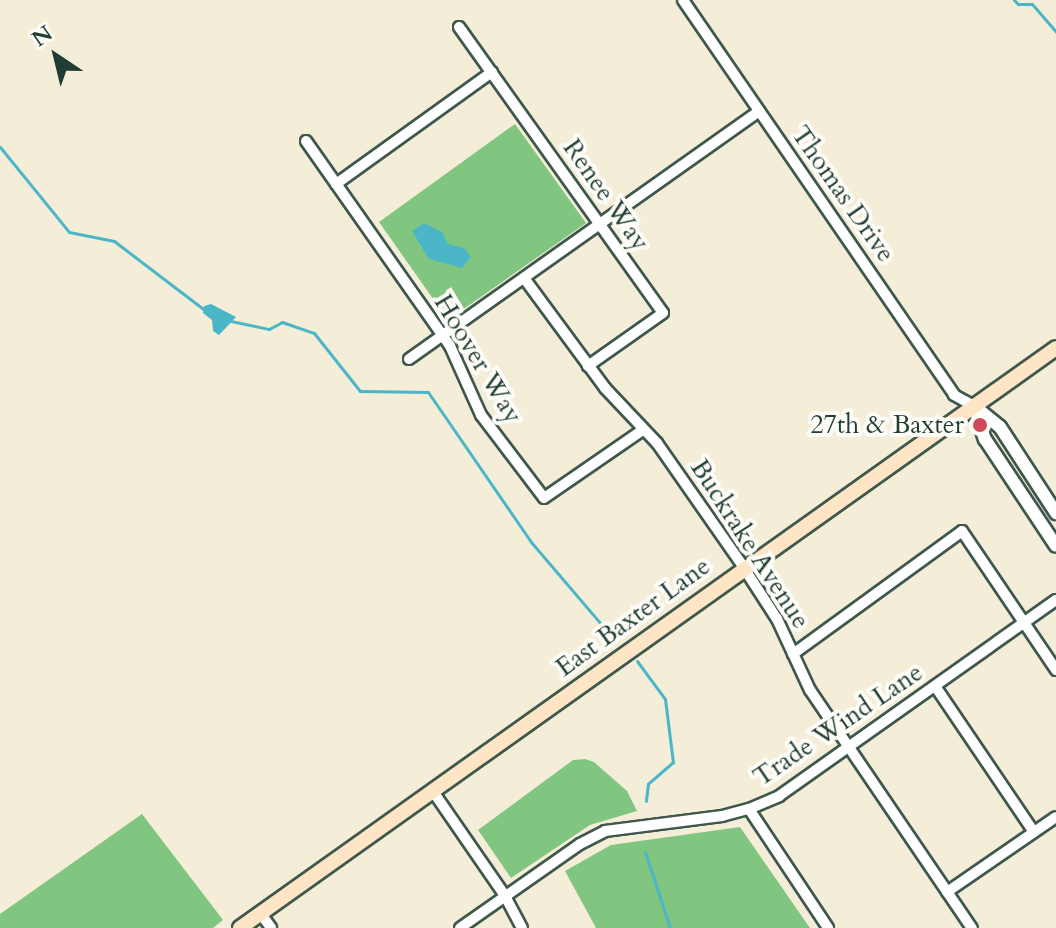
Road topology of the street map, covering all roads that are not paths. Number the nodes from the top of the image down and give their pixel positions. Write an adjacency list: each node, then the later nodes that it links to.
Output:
1 (683, 0): 4 (street, Thomas Drive)
2 (459, 27): 3 (street, Renee Way)
3 (492, 72): 6 (street); 7 (street, Renee Way)
4 (759, 111): 7 (street); 13 (street, Thomas Drive)
5 (306, 141): 6 (street, Hoover Way)
6 (336, 184): 9 (street, Hoover Way)
7 (600, 224): 8 (street); 12 (street, Renee Way)
8 (524, 278): 9 (street); 12 (street, Buckrake Avenue)
9 (443, 335): 11 (street); 14 (street, Hoover Way)
10 (1056, 348): 13 (main road, East Baxter Lane)
11 (409, 359)
12 (588, 366): 14 (street, Buckrake Avenue)
13 (974, 406): 15 (street); 16 (street); 17 (main road, East Baxter Lane)
14 (644, 429): 17 (street, Buckrake Avenue)
15 (1056, 513)
16 (1056, 546)
17 (743, 569): 20 (street, Buckrake Avenue); 24 (main road, East Baxter Lane)
18 (1056, 600): 19 (street, Trade Wind Lane)
19 (1023, 622): 20 (street); 21 (street); 22 (street, Trade Wind Lane)
20 (793, 654): 23 (street, Buckrake Avenue)
21 (1056, 670)
22 (935, 686): 23 (street, Trade Wind Lane); 27 (street)
23 (848, 747): 25 (street, Trade Wind Lane); 28 (street, Buckrake Avenue)
24 (432, 790): 29 (street); 30 (main road, East Baxter Lane)
25 (749, 809): 29 (street, Trade Wind Lane); 35 (street)
26 (1056, 817): 27 (street)
27 (1034, 832): 28 (street)
28 (947, 892): 36 (street, Buckrake Avenue)
29 (505, 896): 33 (street, Trade Wind Lane); 34 (street)
30 (261, 914): 31 (main road, East Baxter Lane); 32 (street)
31 (240, 928)
32 (271, 928)
33 (460, 928)
34 (522, 928)
35 (828, 928)
36 (972, 928)

